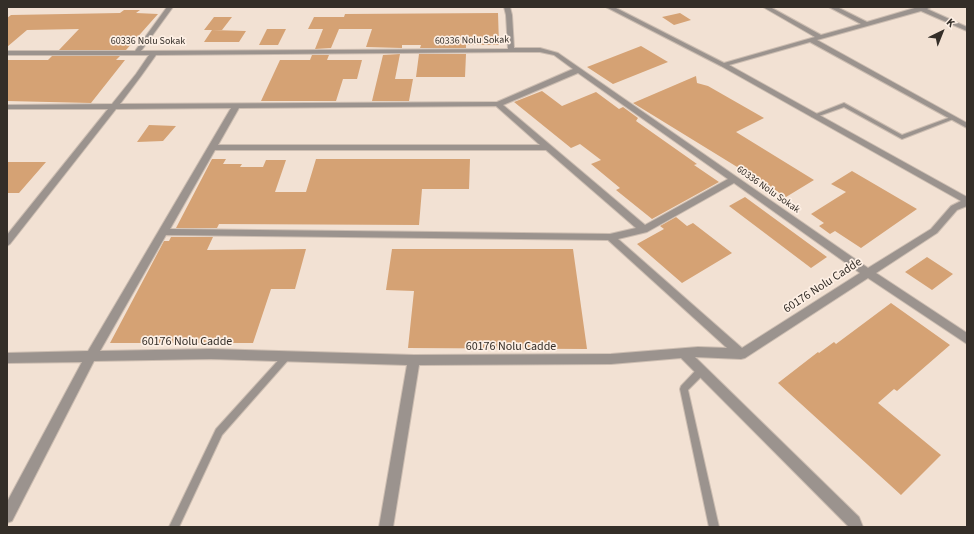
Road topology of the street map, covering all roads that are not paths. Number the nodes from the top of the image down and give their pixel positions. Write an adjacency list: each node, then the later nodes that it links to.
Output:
1 (170, 7): 13 (street)
2 (507, 7): 11 (street)
3 (609, 7): 15 (street)
4 (766, 7): 9 (street)
5 (832, 7): 7 (street)
6 (923, 8): 7 (street); 8 (street)
7 (866, 24): 9 (street)
8 (967, 29)
9 (820, 37): 10 (street)
10 (811, 40): 15 (street); 22 (street)
11 (511, 51): 14 (street, 60336 Nolu Sokak); 16 (street, 60336 Nolu Sokak)
12 (7, 52): 13 (street, 60336 Nolu Sokak)
13 (137, 52): 14 (street, 60336 Nolu Sokak)
14 (154, 52): 20 (street)
15 (723, 65): 21 (street)
16 (578, 70): 17 (street); 26 (street, 60336 Nolu Sokak)
17 (498, 104): 18 (street); 25 (street)
18 (236, 106): 20 (street); 24 (street)
19 (7, 107): 20 (street)
20 (114, 107): 31 (street)
21 (814, 116): 22 (lane); 27 (street)
22 (953, 118): 23 (street)
23 (967, 126)
24 (213, 147): 25 (street); 29 (street)
25 (547, 147): 28 (street)
26 (734, 179): 28 (street); 32 (street, 60336 Nolu Sokak)
27 (967, 202): 32 (street, 60176 Nolu Cadde)
28 (644, 230): 30 (street)
29 (163, 232): 30 (street); 36 (street)
30 (610, 237): 35 (street)
31 (9, 238)
32 (868, 273): 33 (street, 60336 Nolu Sokak); 35 (street, 60176 Nolu Cadde)
33 (967, 339)
34 (683, 353): 35 (street, 60176 Nolu Cadde); 39 (street, 60176 Nolu Cadde); 40 (street)
35 (741, 354)
36 (91, 356): 37 (street, 60176 Nolu Cadde); 38 (street, 60176 Nolu Cadde); 41 (street)
37 (287, 356): 39 (street, 60176 Nolu Cadde); 42 (lane)
38 (7, 358)
39 (414, 360): 43 (street)
40 (701, 371): 44 (lane); 45 (street)
41 (7, 516)
42 (174, 527)
43 (386, 527)
44 (714, 527)
45 (856, 527)

